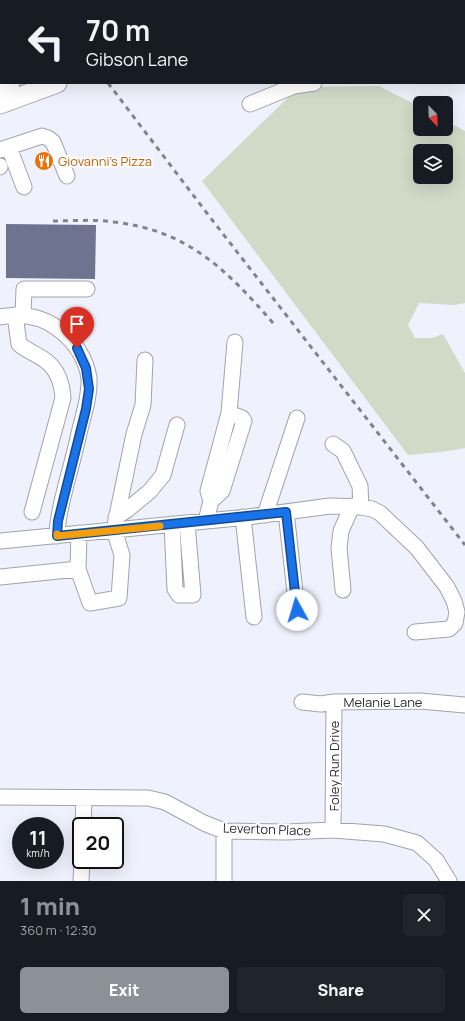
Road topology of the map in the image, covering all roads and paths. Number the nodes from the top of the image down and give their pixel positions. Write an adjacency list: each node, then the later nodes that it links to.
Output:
1 (54, 84): 3 (main road)
2 (307, 84): 4 (street)
3 (0, 104)
4 (250, 104)
5 (5, 149): 6 (street); 7 (street)
6 (67, 176)
7 (24, 187)
8 (87, 290): 9 (street)
9 (13, 315): 16 (street); 25 (street)
10 (235, 342): 20 (street)
11 (145, 360): 22 (street)
12 (297, 418): 18 (street)
13 (177, 425): 22 (street)
14 (333, 444): 15 (street)
15 (356, 506): 17 (street); 29 (street); 32 (street)
16 (32, 512)
17 (286, 512): 18 (street); 30 (street)
18 (265, 515): 19 (street)
19 (243, 517): 20 (street); 31 (street)
20 (206, 521): 21 (street)
21 (188, 523): 23 (street); 23 (street)
22 (115, 524): 23 (street); 24 (street); 27 (street)
23 (172, 524)
24 (79, 533): 25 (street); 27 (street)
25 (57, 536): 26 (street)
26 (0, 541)
27 (78, 569): 28 (street)
28 (0, 577)
29 (343, 590)
30 (297, 610)
31 (254, 617)
32 (416, 632)
33 (302, 702): 34 (street, Melanie Lane)
34 (334, 702): 35 (street, Melanie Lane); 39 (street, Foley Run Drive)
35 (465, 705)
36 (0, 797): 37 (street, Leverton Place)
37 (84, 798): 38 (street); 40 (street, Leverton Place)
38 (83, 817)
39 (333, 830): 40 (street, Leverton Place); 44 (street, Leverton Place)
40 (224, 831): 43 (street)
41 (82, 869): 42 (street)
42 (81, 881)
43 (224, 881)
44 (449, 881)

